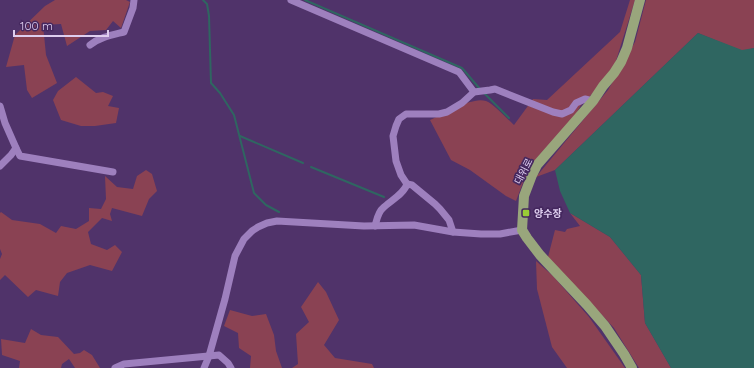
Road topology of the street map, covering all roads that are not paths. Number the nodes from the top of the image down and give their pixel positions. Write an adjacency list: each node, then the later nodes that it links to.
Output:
1 (134, 0): 4 (street)
2 (291, 0): 5 (street)
3 (640, 0): 6 (main road, 대위로)
4 (90, 45)
5 (479, 92): 6 (street); 11 (street)
6 (593, 101): 13 (main road, 대위로)
7 (0, 106): 8 (street)
8 (16, 148): 9 (street); 10 (street)
9 (0, 166)
10 (113, 172)
11 (407, 184): 12 (street); 14 (street)
12 (375, 226): 14 (street); 15 (street)
13 (522, 230): 14 (street); 19 (main road)
14 (453, 232)
15 (209, 356): 16 (street); 17 (street); 18 (street)
16 (115, 368)
17 (204, 368)
18 (231, 368)
19 (632, 368)

